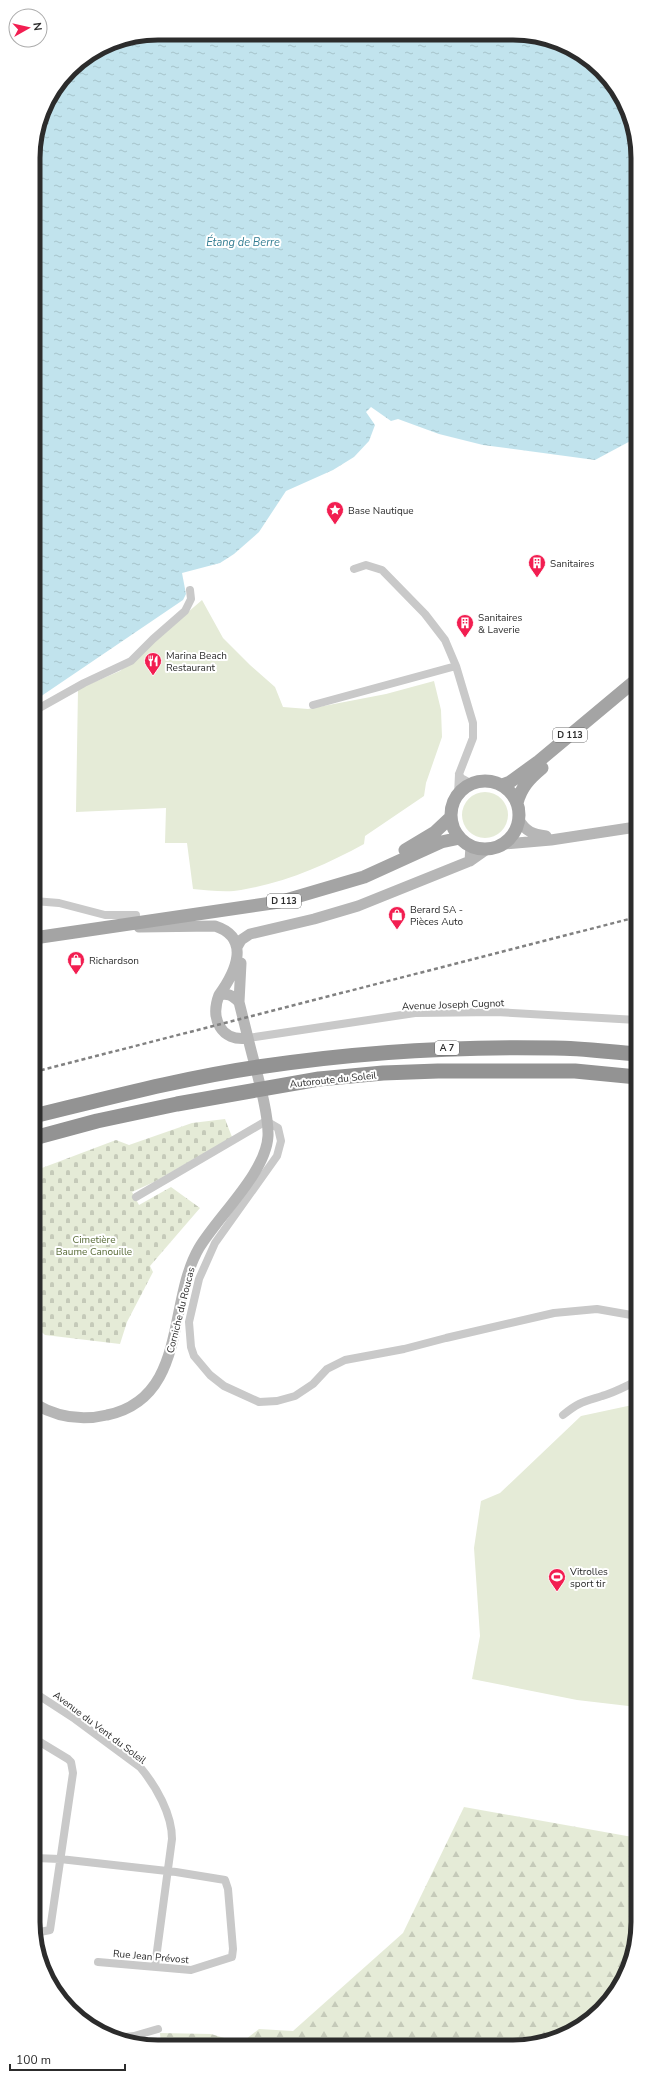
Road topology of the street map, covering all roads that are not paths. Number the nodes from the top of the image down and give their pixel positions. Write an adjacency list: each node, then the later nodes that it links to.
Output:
1 (354, 569): 3 (street)
2 (190, 590): 7 (street)
3 (456, 666): 6 (street); 8 (street)
4 (631, 684): 10 (main road, D 113)
5 (631, 694): 12 (main road, D 113)
6 (313, 704)
7 (40, 708)
8 (458, 774): 9 (street); 11 (street)
9 (472, 784): 10 (main road); 11 (main road)
10 (502, 785): 12 (main road)
11 (458, 795): 13 (main road)
12 (517, 803): 14 (main road)
13 (451, 817): 17 (main road); 22 (main road, D 113)
14 (519, 820): 16 (main road); 18 (main road)
15 (631, 828): 16 (main road)
16 (573, 836): 18 (main road)
17 (466, 842): 19 (main road); 20 (main road); 23 (main road, D 113)
18 (504, 844): 19 (main road)
19 (488, 849): 20 (main road)
20 (470, 861): 25 (main road)
21 (40, 901): 22 (street)
22 (136, 915): 24 (main road, D 113)
23 (98, 928): 26 (main road, D 113); 27 (main road)
24 (40, 929)
25 (257, 932): 27 (main road); 29 (main road, Corniche du Roucas)
26 (40, 937)
27 (237, 947): 28 (main road)
28 (219, 995): 29 (main road); 31 (main road)
29 (239, 1002): 31 (main road, Corniche du Roucas)
30 (631, 1020): 31 (street, Avenue Joseph Cugnot)
31 (248, 1038): 35 (main road, Corniche du Roucas)
32 (631, 1054): 34 (highway, Autoroute du Soleil / A 7)
33 (631, 1076): 36 (highway, Autoroute du Soleil)
34 (40, 1115)
35 (266, 1121): 37 (street); 38 (street); 40 (main road, Corniche du Roucas)
36 (40, 1136)
37 (136, 1197)
38 (631, 1315)
39 (631, 1384): 41 (street)
40 (40, 1406)
41 (563, 1415)
42 (40, 1696): 46 (street, Avenue du Vent du Soleil)
43 (40, 1742): 45 (street)
44 (40, 1858): 45 (street)
45 (60, 1859): 46 (street); 47 (street)
46 (167, 1871): 49 (street, Avenue du Vent du Soleil); 49 (street, Rue Jean Prévost)
47 (41, 1933)
48 (98, 1962): 49 (street, Rue Jean Prévost)
49 (155, 1966)
50 (158, 2029): 51 (street)
51 (129, 2036)

